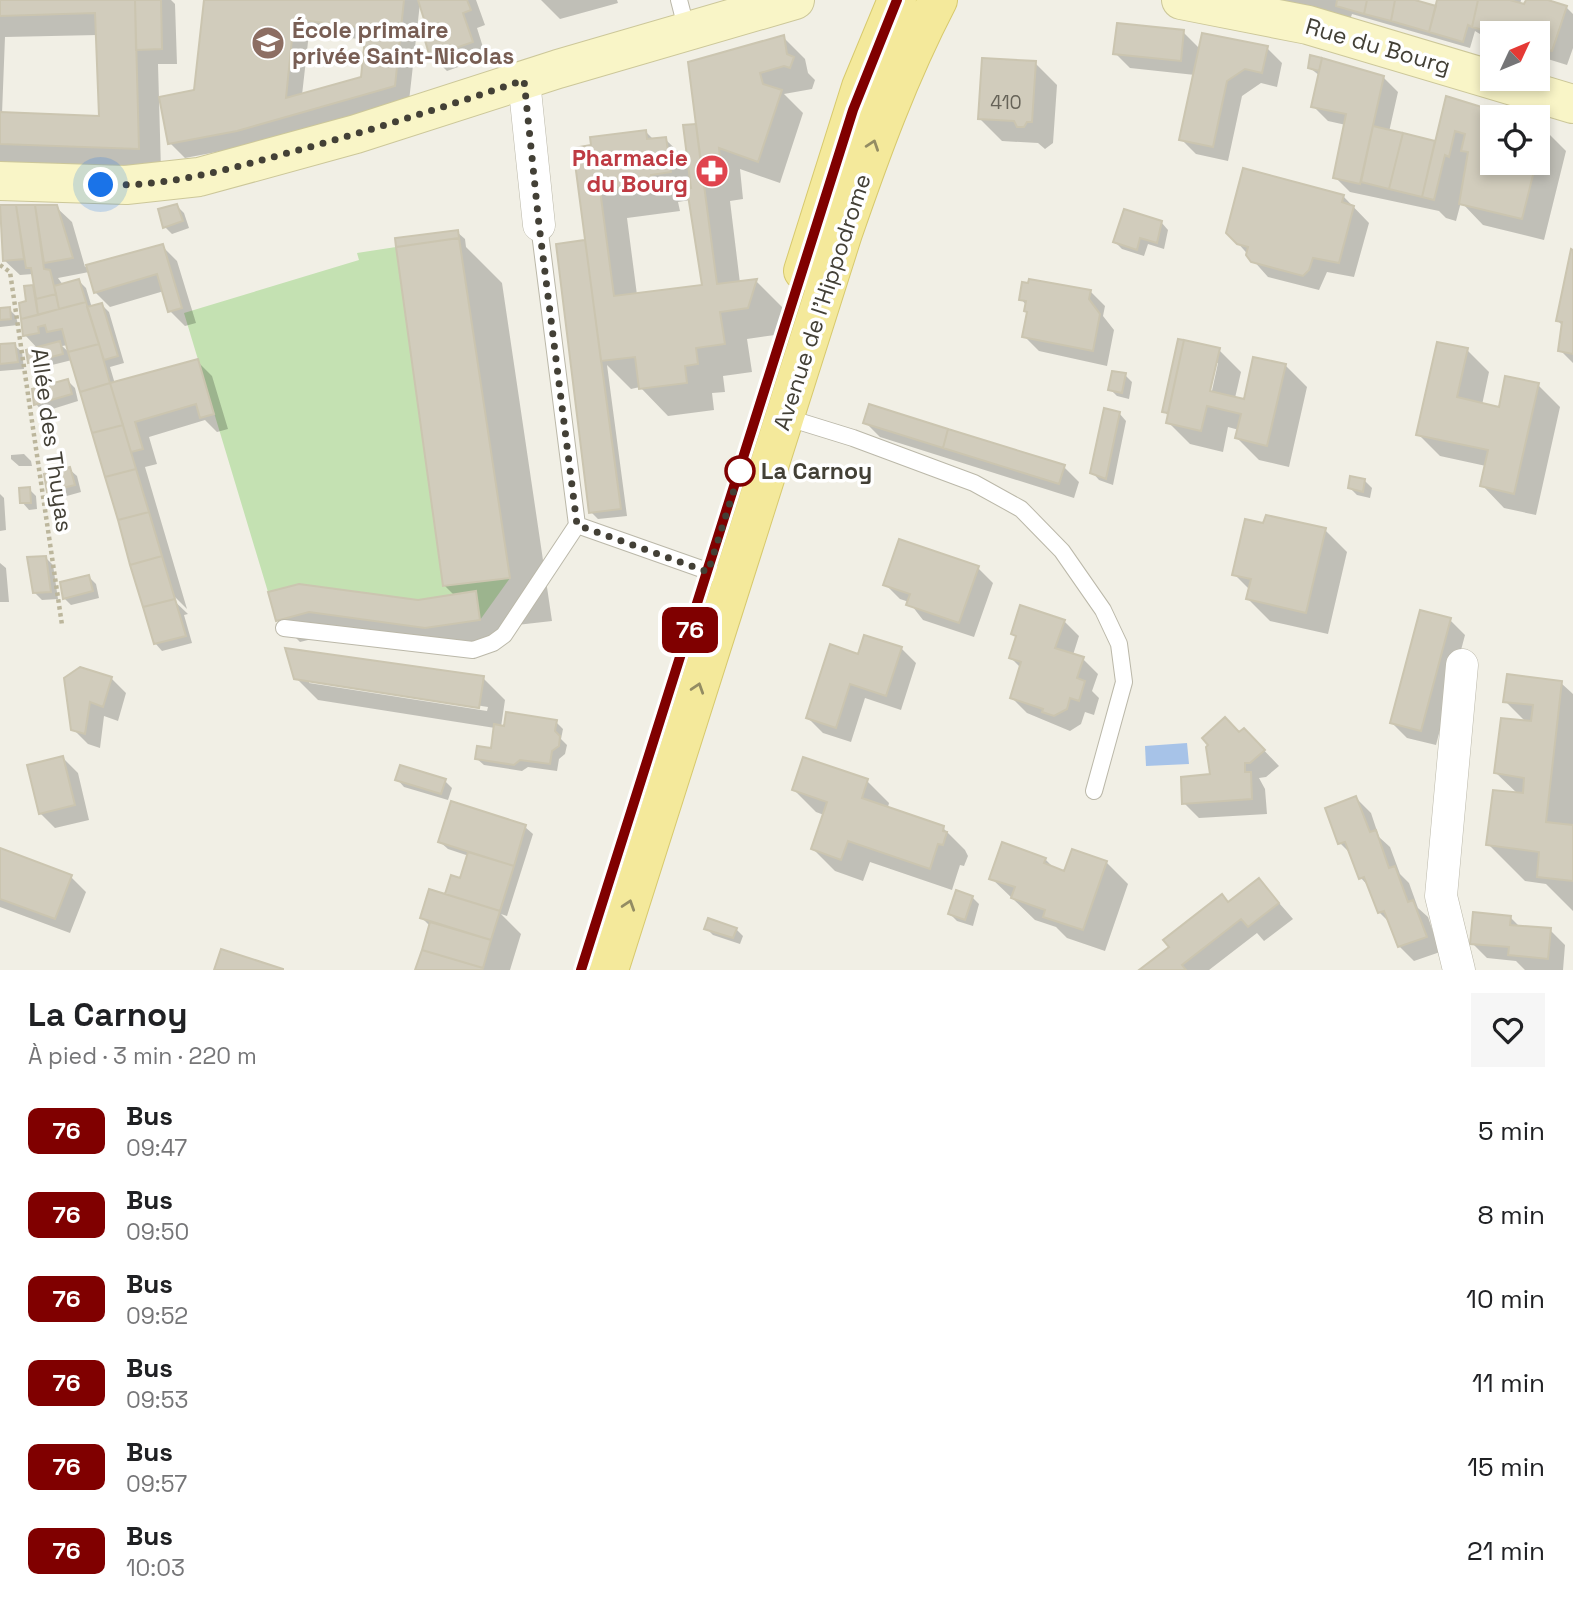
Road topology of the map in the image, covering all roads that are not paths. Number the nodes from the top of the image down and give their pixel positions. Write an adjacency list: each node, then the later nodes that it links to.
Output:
1 (795, 0): 5 (street)
2 (897, 0): 12 (main road, Avenue de l'Hippodrome)
3 (938, 0): 10 (main road, Avenue de l'Hippodrome, one-way to 3)
4 (1181, 0): 7 (street, Rue du Bourg)
5 (683, 15): 6 (street)
6 (524, 80): 8 (street); 9 (street)
7 (1573, 104)
8 (0, 181)
9 (539, 225): 11 (lane)
10 (785, 417): 12 (main road, Avenue de l'Hippodrome); 15 (lane)
11 (577, 525): 12 (lane); 13 (lane)
12 (720, 576): 16 (main road, Avenue de l'Hippodrome); 17 (main road, Avenue de l'Hippodrome, one-way to 12)
13 (284, 628)
14 (1462, 665): 18 (street)
15 (1094, 791)
16 (581, 970)
17 (609, 970)
18 (1459, 970)

